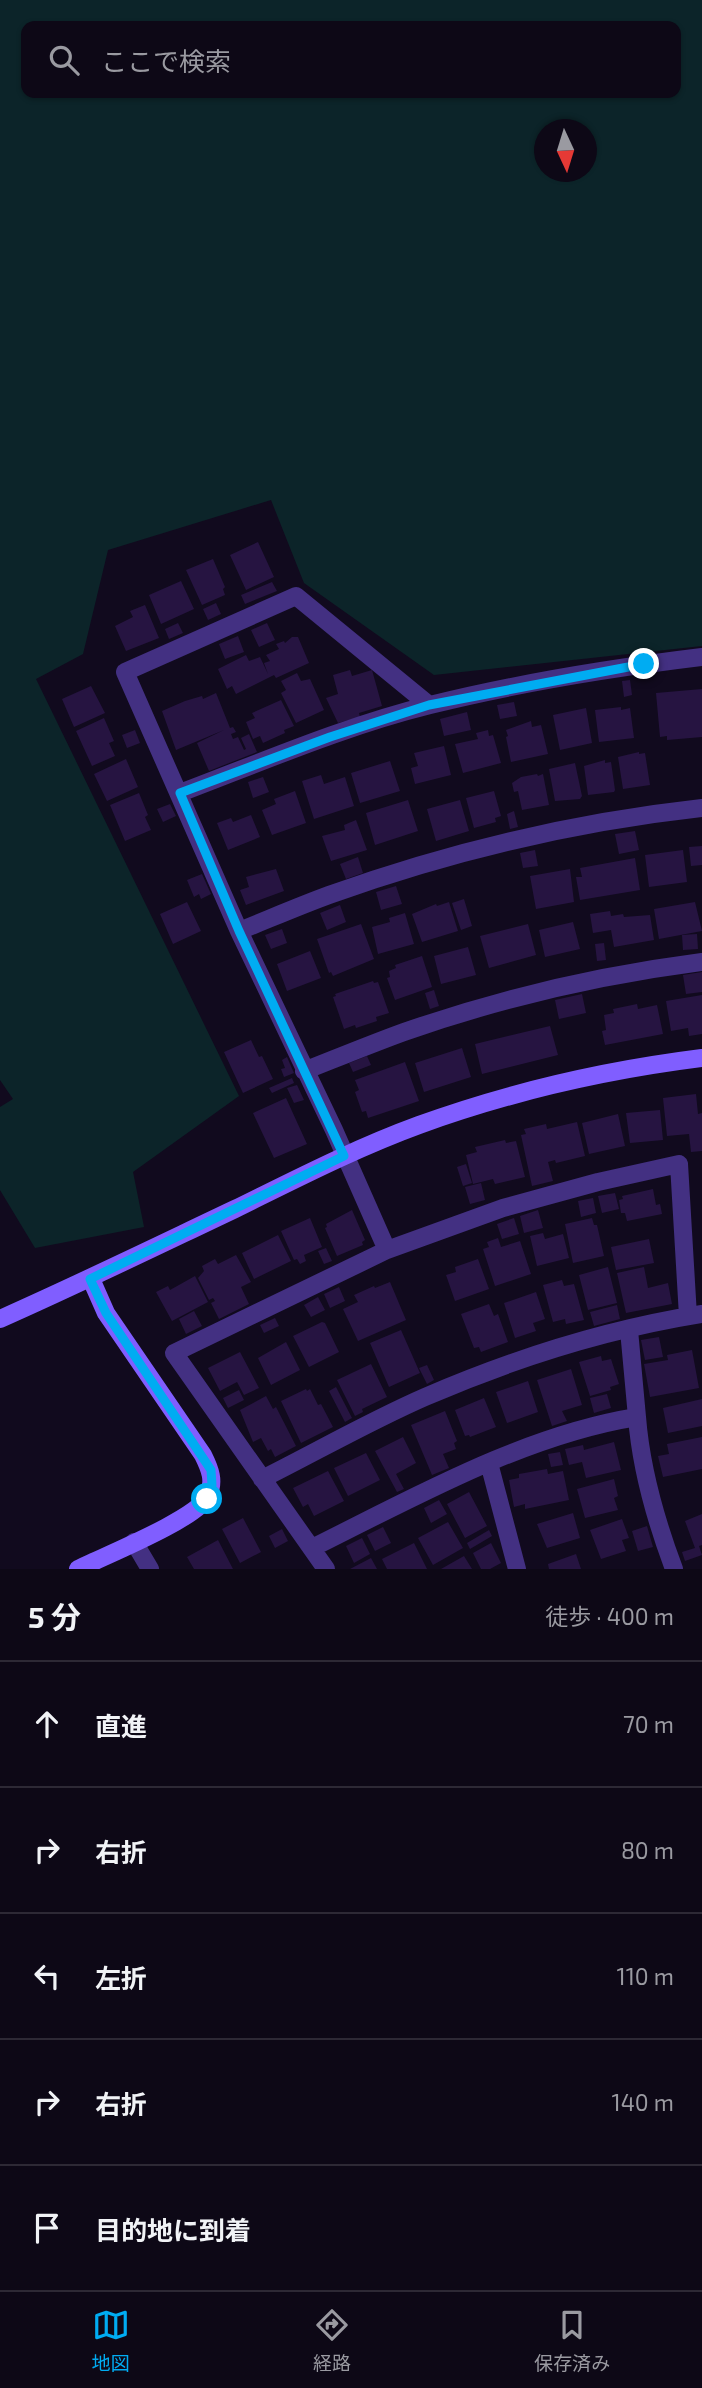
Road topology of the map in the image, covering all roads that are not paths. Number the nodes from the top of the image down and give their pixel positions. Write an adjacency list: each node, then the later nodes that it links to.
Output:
1 (702, 657): 2 (street)
2 (429, 705): 3 (street); 3 (street)
3 (180, 793): 5 (street)
4 (702, 808): 5 (street)
5 (239, 931): 8 (street)
6 (702, 962): 8 (street)
7 (702, 1058): 9 (street)
8 (304, 1071): 9 (street)
9 (344, 1156): 10 (street); 11 (street)
10 (387, 1250): 12 (street); 17 (street)
11 (90, 1279): 13 (street); 18 (street)
12 (695, 1315): 14 (street)
13 (0, 1319)
14 (629, 1330): 15 (street); 17 (street)
15 (637, 1418): 16 (street); 24 (street)
16 (489, 1464): 19 (street); 23 (street)
17 (262, 1479): 19 (street)
18 (134, 1542): 20 (street); 21 (street)
19 (312, 1548): 22 (street)
20 (78, 1569)
21 (150, 1569)
22 (326, 1569)
23 (517, 1569)
24 (674, 1569)

